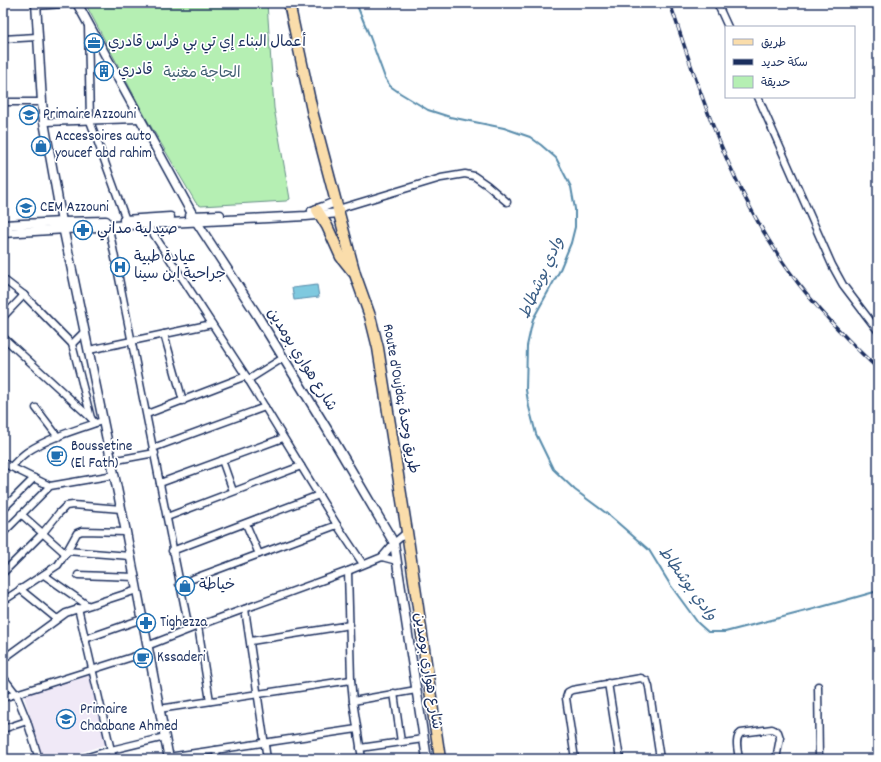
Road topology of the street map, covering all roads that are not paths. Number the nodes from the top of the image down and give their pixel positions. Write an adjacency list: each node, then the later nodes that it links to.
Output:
1 (77, 3): 4 (street); 5 (street, شارع هواري بومدين)
2 (289, 3): 16 (main road, Route d'Oujda; طريق وجدة)
3 (717, 3): 6 (street)
4 (36, 5): 7 (street)
5 (88, 23): 12 (street, شارع هواري بومدين); 13 (street)
6 (728, 26)
7 (38, 37): 8 (street); 11 (street)
8 (3, 39)
9 (758, 98): 31 (street)
10 (3, 102): 11 (street)
11 (42, 102): 14 (street)
12 (139, 119): 13 (street); 18 (street, شارع هواري بومدين)
13 (90, 121): 14 (street); 19 (street)
14 (44, 122): 23 (street)
15 (508, 202): 16 (street)
16 (337, 208): 17 (street); 17 (street); 25 (main road, Route d'Oujda; طريق وجدة)
17 (319, 212): 18 (street); 25 (main road)
18 (195, 219): 19 (street); 21 (street); 37 (street, شارع هواري بومدين)
19 (126, 220): 20 (street)
20 (108, 223): 21 (street); 23 (street); 34 (street)
21 (147, 224): 29 (street)
22 (3, 225): 23 (street)
23 (63, 225): 24 (street); 30 (street)
24 (3, 233)
25 (355, 274): 65 (main road, Route d'Oujda; طريق وجدة)
26 (3, 279): 27 (street)
27 (24, 295): 28 (street); 35 (street)
28 (3, 317)
29 (212, 324): 32 (street); 38 (street)
30 (85, 331): 35 (street); 36 (street)
31 (878, 331)
32 (164, 334): 34 (street); 39 (street)
33 (3, 337): 43 (street)
34 (132, 340): 36 (street); 42 (street)
35 (72, 344): 43 (street)
36 (89, 350): 43 (street)
37 (283, 358): 38 (street); 68 (street, شارع هواري بومدين)
38 (247, 378): 39 (street); 40 (street)
39 (183, 401): 42 (street)
40 (265, 407): 45 (street); 46 (street)
41 (36, 408): 44 (street)
42 (147, 414): 46 (street)
43 (96, 420): 44 (street); 48 (street)
44 (58, 437): 51 (street)
45 (283, 438): 47 (street); 50 (street)
46 (154, 450): 48 (street); 54 (street)
47 (222, 460): 54 (street); 56 (street)
48 (111, 461): 52 (street)
49 (3, 463): 51 (street)
50 (301, 466): 56 (street); 57 (street)
51 (11, 467): 53 (street)
52 (114, 475): 55 (street); 59 (street)
53 (34, 478): 55 (street); 58 (street)
54 (160, 484): 61 (street)
55 (50, 486): 60 (street)
56 (233, 491): 61 (street)
57 (319, 495): 62 (street); 63 (street)
58 (3, 509)
59 (120, 509): 64 (street); 67 (street)
60 (21, 514): 66 (street); 67 (street)
61 (167, 517): 69 (street)
62 (246, 524): 69 (street); 71 (street)
63 (337, 525): 71 (street); 75 (street)
64 (126, 532): 70 (street); 72 (street)
65 (407, 532): 68 (street); 128 (main road, Route d'Oujda; طريق وجدة)
66 (3, 533)
67 (42, 534): 70 (street); 77 (street)
68 (394, 543): 73 (street); 74 (street, شارع هواري بومدين)
69 (172, 551): 81 (street)
70 (66, 553): 72 (street); 78 (street)
71 (259, 554): 81 (street)
72 (130, 556): 80 (street)
73 (382, 557): 74 (street); 75 (street)
74 (397, 561): 102 (street, شارع هواري بومدين)
75 (363, 564): 76 (street)
76 (348, 571): 87 (street); 90 (street)
77 (3, 573)
78 (44, 575): 82 (street); 85 (street)
79 (78, 575): 80 (street)
80 (135, 577): 83 (street)
81 (179, 584): 92 (street)
82 (20, 589): 84 (street); 88 (street)
83 (137, 590): 85 (street); 89 (street)
84 (3, 601)
85 (87, 605): 86 (street)
86 (78, 608): 88 (street); 93 (street)
87 (246, 609): 91 (street); 94 (street)
88 (57, 619): 96 (street)
89 (142, 619): 93 (street); 95 (street)
90 (350, 625): 94 (street); 99 (street)
91 (198, 626): 92 (street); 107 (street)
92 (189, 629): 95 (street)
93 (85, 639): 97 (street)
94 (251, 641): 105 (street)
95 (148, 649): 97 (street); 109 (street)
96 (3, 658)
97 (93, 669): 103 (street); 118 (street)
98 (3, 677): 103 (street)
99 (351, 680): 105 (street); 108 (street)
100 (608, 683): 129 (street); 130 (street); 131 (street)
101 (818, 686): 134 (street)
102 (416, 690): 104 (street); 114 (street, شارع هواري بومدين)
103 (16, 694): 106 (street); 110 (street)
104 (394, 694): 108 (street); 115 (street)
105 (258, 695): 107 (street); 116 (street)
106 (3, 698)
107 (210, 701): 109 (street)
108 (353, 701): 112 (street)
109 (159, 709): 113 (street)
110 (27, 721): 111 (street); 121 (street)
111 (3, 729)
112 (357, 730): 116 (street); 117 (street)
113 (165, 737): 118 (street); 120 (street)
114 (423, 739): 115 (street); 127 (street, شارع هواري بومدين)
115 (401, 742): 117 (street)
116 (264, 743): 119 (street); 125 (street)
117 (360, 748): 126 (street)
118 (112, 750): 122 (street); 123 (street)
119 (216, 750): 120 (street); 124 (street)
120 (169, 758)
121 (39, 759)
122 (82, 759)
123 (113, 759)
124 (217, 759)
125 (267, 759)
126 (362, 759)
127 (427, 759)
128 (440, 759)
129 (575, 759)
130 (620, 759)
131 (660, 759)
132 (739, 759): 133 (street)
133 (776, 759)
134 (819, 759)

